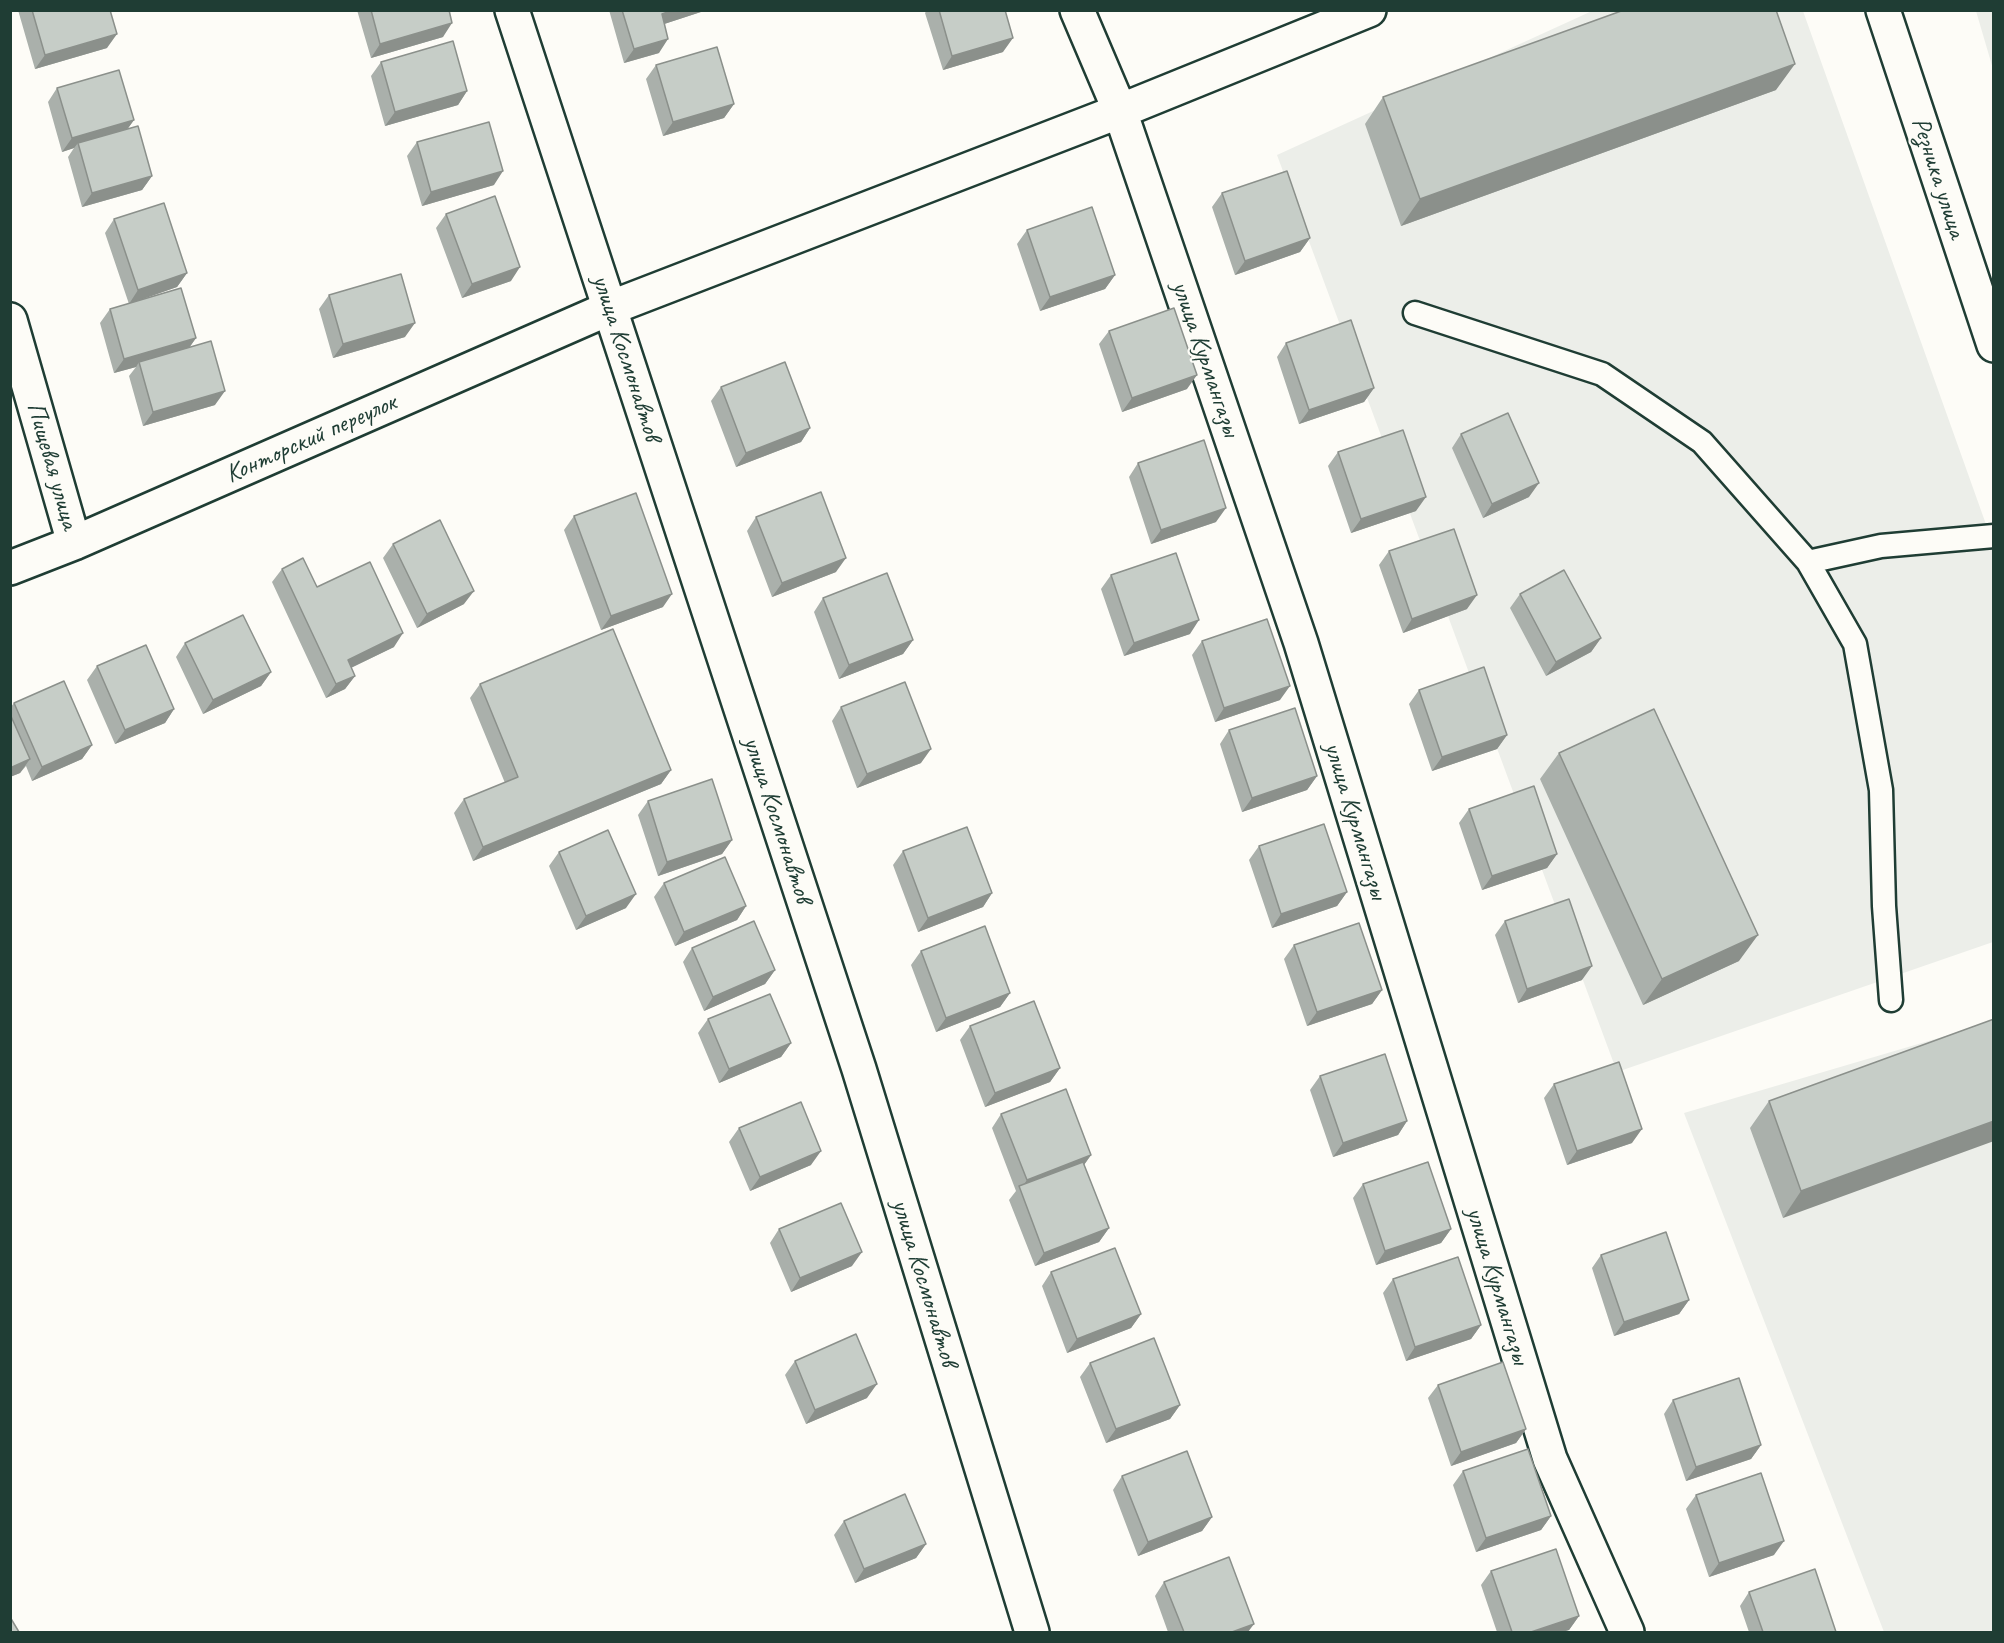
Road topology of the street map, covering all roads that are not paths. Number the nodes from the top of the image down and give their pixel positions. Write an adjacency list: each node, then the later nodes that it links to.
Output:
1 (512, 10): 6 (street, улица Космонавтов)
2 (1077, 10): 5 (street, улица Курмангазы)
3 (1369, 10): 5 (street, Конторский переулок)
4 (1883, 10): 9 (street, Резника улица)
5 (1120, 111): 6 (street, Конторский переулок); 16 (street, улица Курмангазы)
6 (610, 308): 11 (street, Конторский переулок); 15 (street, улица Космонавтов)
7 (1415, 313): 12 (lane)
8 (10, 320): 11 (street, Пищевая улица)
9 (1994, 345)
10 (1994, 536): 12 (lane)
11 (74, 543): 13 (street, Конторский переулок)
12 (1808, 562): 14 (lane)
13 (10, 568)
14 (1891, 1000)
15 (1032, 1632)
16 (1628, 1632)

